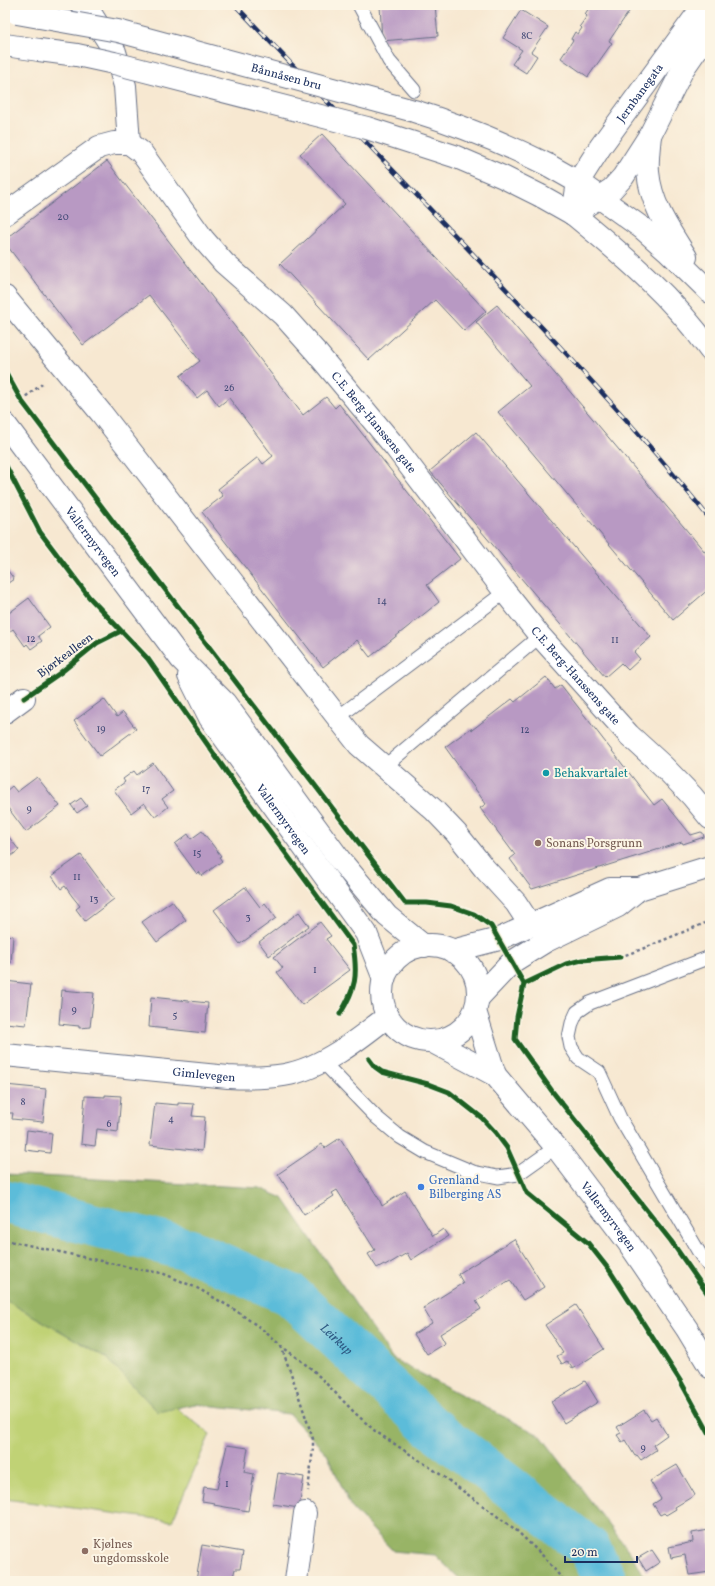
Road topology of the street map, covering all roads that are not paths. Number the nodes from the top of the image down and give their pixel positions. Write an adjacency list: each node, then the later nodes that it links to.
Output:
1 (82, 5): 9 (main road)
2 (359, 5): 7 (lane)
3 (704, 5): 10 (main road, Jernbanegata)
4 (11, 13): 10 (main road, Bånnåsen bru, bridge)
5 (710, 30): 8 (main road, Jernbanegata)
6 (5, 45): 13 (main road, bridge)
7 (414, 90)
8 (650, 135): 11 (main road, Jernbanegata); 14 (main road)
9 (129, 143): 12 (main road); 18 (main road, C.E. Berg-Hanssens gate)
10 (578, 182): 11 (main road); 13 (main road, Jernbanegata)
11 (600, 197): 13 (main road, Jernbanegata); 14 (main road)
12 (5, 214)
13 (573, 214): 16 (main road)
14 (708, 289)
15 (5, 297): 23 (main road)
16 (710, 350)
17 (5, 424): 20 (main road, Vallermyrvegen)
18 (505, 592): 19 (main road, C.E. Berg-Hanssens gate); 23 (lane)
19 (540, 636): 24 (lane); 25 (main road, C.E. Berg-Hanssens gate)
20 (181, 659): 29 (main road, Vallermyrvegen); 32 (main road, Vallermyrvegen)
21 (24, 698): 22 (main road)
22 (5, 712)
23 (337, 718): 24 (main road)
24 (384, 767): 28 (main road)
25 (710, 818)
26 (710, 866): 27 (main road)
27 (639, 889): 28 (main road); 33 (main road)
28 (531, 926): 30 (main road)
29 (424, 946): 30 (main road); 32 (main road)
30 (452, 951): 33 (main road)
31 (710, 957): 40 (lane)
32 (384, 978): 34 (main road)
33 (476, 1004): 35 (main road); 38 (main road, Vallermyrvegen)
34 (388, 1016): 35 (main road); 37 (main road, Gimlevegen)
35 (431, 1041): 38 (main road, Vallermyrvegen)
36 (5, 1055): 37 (main road, Gimlevegen)
37 (322, 1061): 39 (lane)
38 (495, 1075): 39 (main road, Vallermyrvegen)
39 (556, 1147): 41 (main road, Vallermyrvegen)
40 (710, 1268)
41 (710, 1367)
42 (305, 1513): 43 (main road)
43 (296, 1581)

